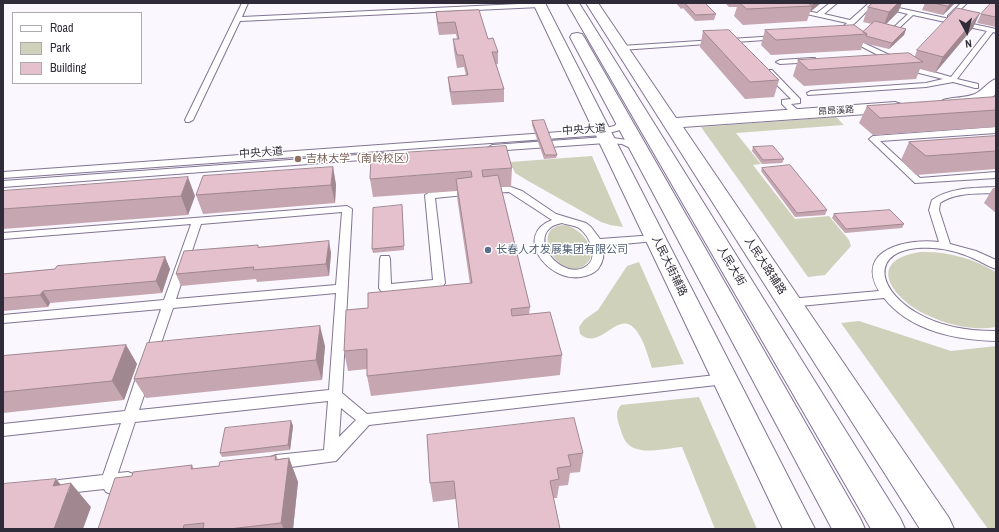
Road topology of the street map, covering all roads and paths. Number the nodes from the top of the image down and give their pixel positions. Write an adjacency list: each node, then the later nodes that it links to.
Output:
1 (245, 3): 12 (lane)
2 (573, 3): 69 (main road, 人民大街)
3 (592, 3): 19 (main road, 人民大路辅路)
4 (834, 3): 10 (lane)
5 (870, 3): 9 (lane); 13 (lane)
6 (964, 3): 11 (lane)
7 (545, 4): 12 (lane); 33 (main road); 36 (main road, 人民大街辅路)
8 (788, 10): 10 (lane)
9 (912, 13): 14 (lane); 15 (lane)
10 (819, 15): 13 (lane)
11 (950, 17)
12 (237, 19): 32 (lane)
13 (853, 22): 16 (lane)
14 (895, 29)
15 (993, 31): 25 (lane)
16 (840, 34): 17 (lane); 20 (lane)
17 (828, 35)
18 (788, 38): 19 (lane)
19 (621, 48): 34 (main road, 人民大路辅路)
20 (884, 55): 21 (lane); 25 (lane)
21 (869, 56)
22 (817, 60): 23 (lane)
23 (780, 62)
24 (762, 65): 31 (lane)
25 (952, 80): 27 (lane); 28 (lane)
26 (996, 84): 28 (main road)
27 (811, 93)
28 (976, 97): 29 (main road)
29 (936, 104)
30 (913, 106): 31 (main road, 昂昂溪路)
31 (797, 114): 34 (main road, 昂昂溪路)
32 (189, 120)
33 (624, 122): 36 (lane, 中央大道); 37 (main road)
34 (671, 123): 52 (main road, 人民大路辅路)
35 (996, 130): 39 (lane)
36 (604, 136): 37 (lane, 中央大道); 38 (lane, 中央大道); 40 (lane, 中央大道); 45 (main road, 人民大街辅路)
37 (639, 149): 68 (main road)
38 (3, 175)
39 (996, 175)
40 (3, 184)
41 (996, 190): 47 (lane)
42 (560, 220): 46 (lane); 46 (lane); 48 (lane)
43 (197, 221): 44 (lane); 50 (lane); 53 (lane)
44 (3, 236)
45 (655, 238): 46 (lane); 56 (main road, 人民大街辅路)
46 (597, 243)
47 (946, 247): 49 (lane); 51 (lane)
48 (385, 259)
49 (996, 265)
50 (342, 288): 53 (lane); 57 (lane)
51 (886, 294): 52 (lane); 55 (lane)
52 (790, 303): 70 (main road, 人民大路辅路)
53 (169, 304): 54 (lane); 58 (lane)
54 (3, 319)
55 (996, 336)
56 (725, 380): 59 (lane); 67 (main road, 人民大街辅路)
57 (335, 395): 58 (lane); 59 (lane); 61 (lane)
58 (130, 416): 60 (lane); 64 (lane)
59 (365, 420): 61 (lane)
60 (3, 430)
61 (331, 456): 62 (lane)
62 (262, 464)
63 (139, 478): 64 (lane)
64 (108, 482): 65 (lane); 66 (lane)
65 (48, 489)
66 (116, 497)
67 (799, 529)
68 (849, 529)
69 (889, 529)
70 (938, 529)

